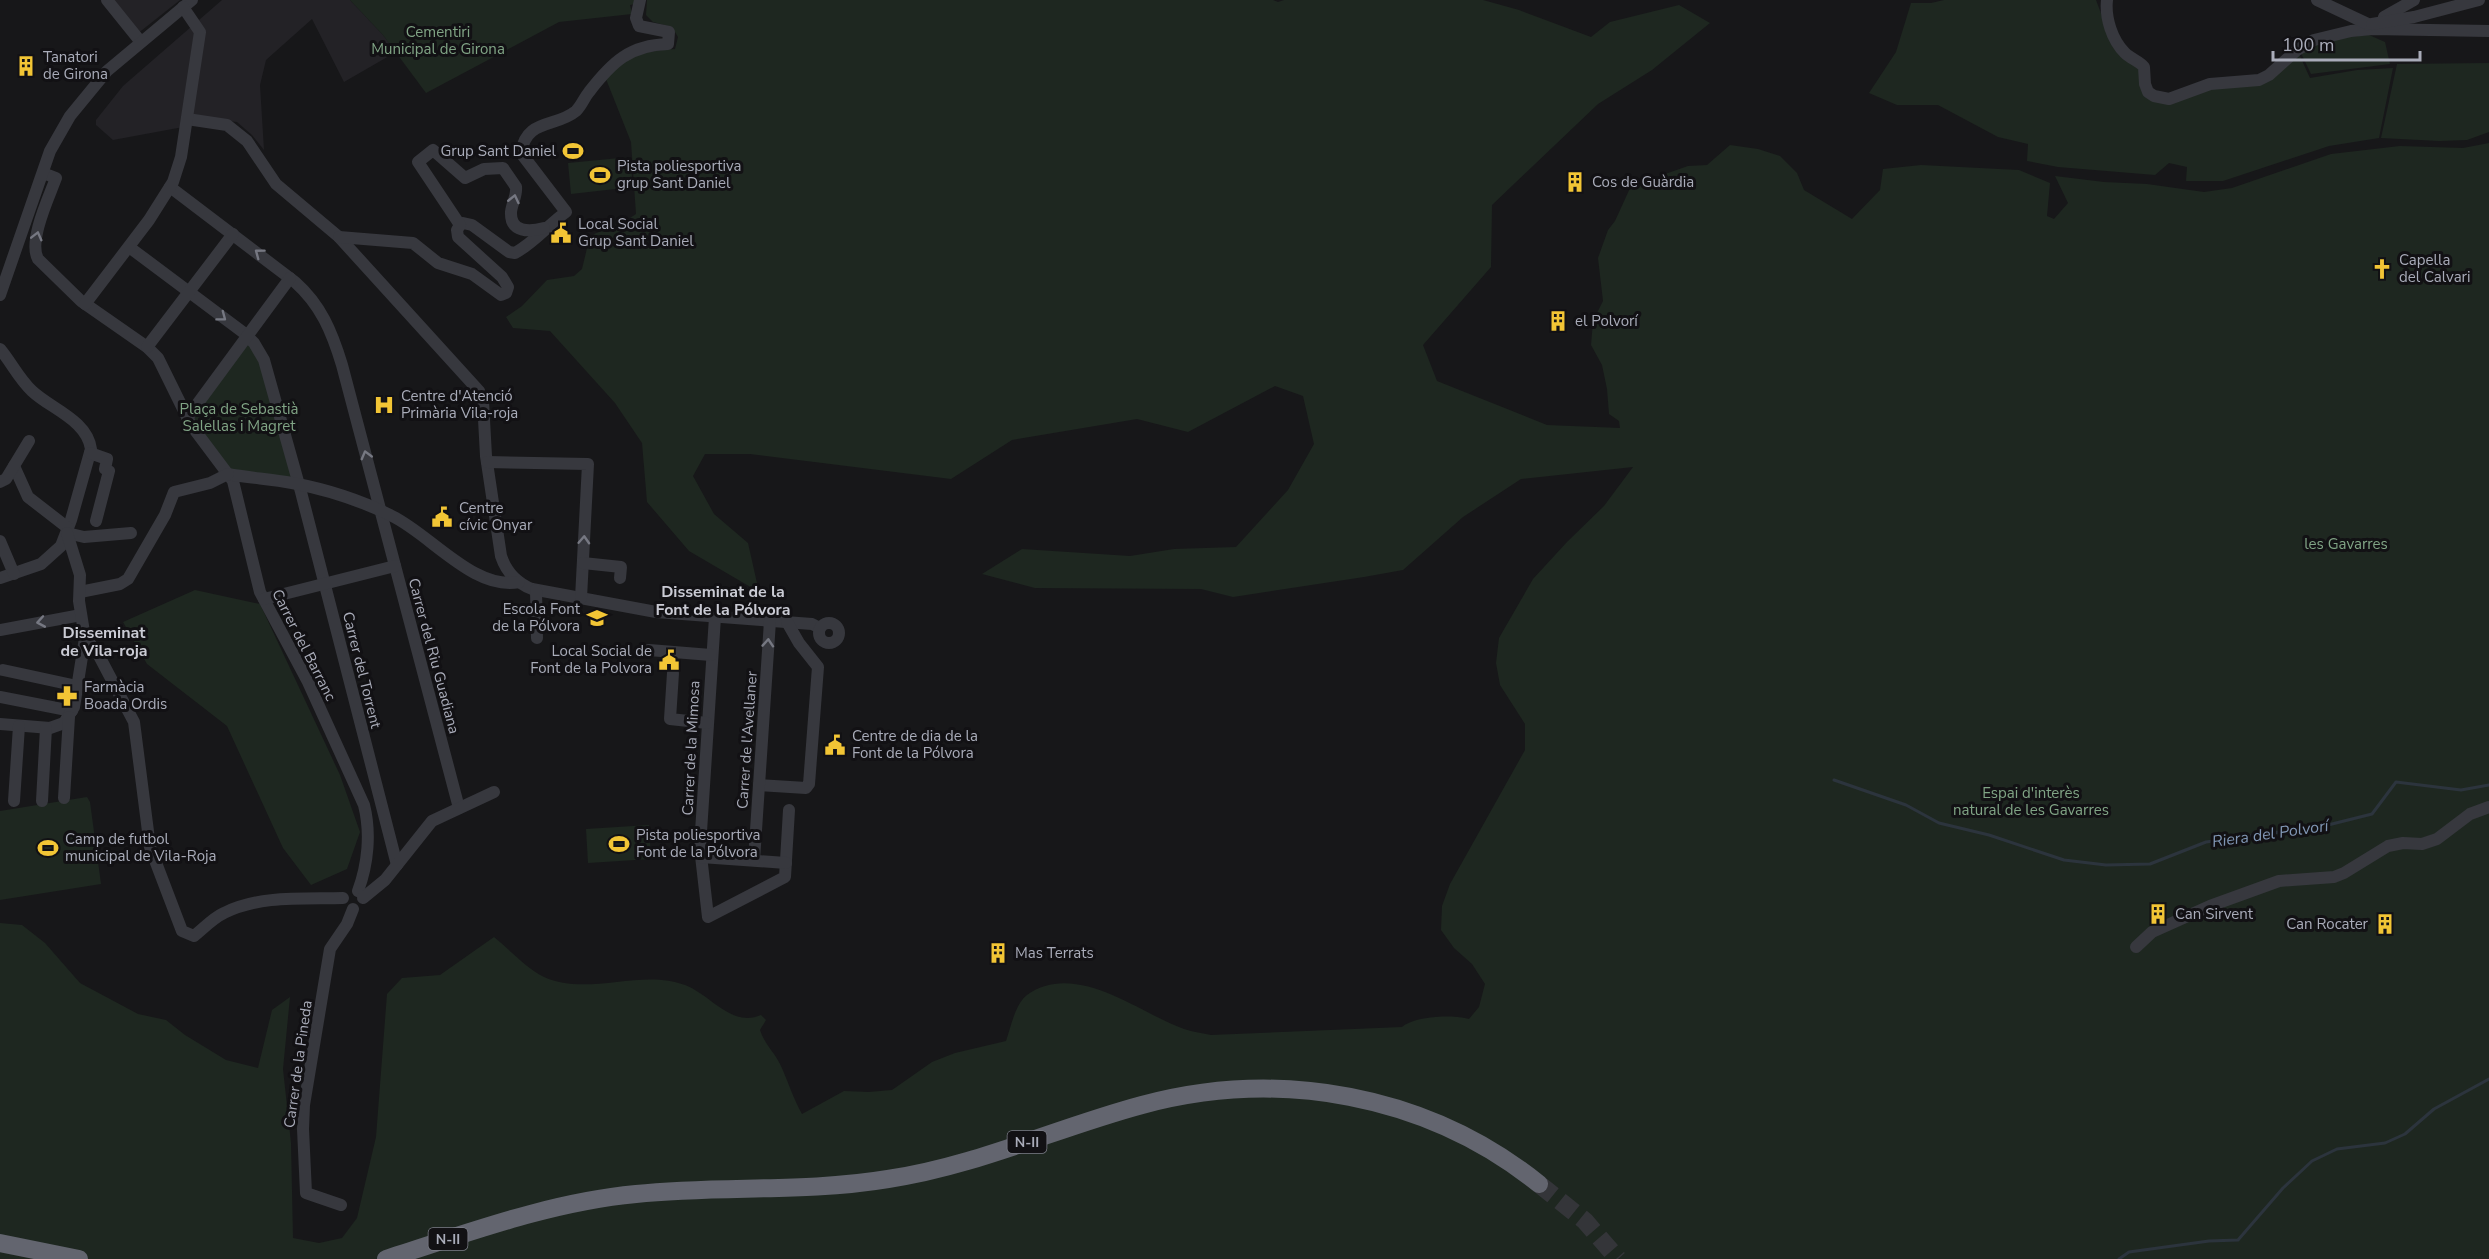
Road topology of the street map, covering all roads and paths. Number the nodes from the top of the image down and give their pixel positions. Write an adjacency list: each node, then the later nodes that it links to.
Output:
1 (107, 0): 10 (street)
2 (640, 0): 15 (street)
3 (2107, 0): 8 (street)
4 (2316, 0): 8 (street)
5 (2414, 0): 8 (street)
6 (2479, 0): 8 (street)
7 (187, 4): 10 (street); 11 (street)
8 (2371, 27): 9 (street)
9 (2489, 31)
10 (140, 41): 12 (street)
11 (187, 119): 13 (street); 17 (street)
12 (42, 173): 21 (street); 22 (street, Carrer del Barranc, one-way to 12)
13 (170, 187): 16 (street, Carrer del Riu Guadiana); 18 (street)
14 (459, 225): 15 (street); 15 (street, one-way to 14); 17 (street)
15 (544, 228)
16 (233, 234): 19 (street, Carrer del Riu Guadiana, one-way to 16); 20 (street)
17 (339, 237): 29 (street)
18 (129, 247): 20 (street, Carrer del Torrent); 22 (street)
19 (290, 278): 23 (street); 34 (street, Carrer del Riu Guadiana, one-way to 19)
20 (189, 292): 23 (street, Carrer del Torrent, one-way to 23); 24 (street)
21 (0, 295)
22 (82, 301): 24 (street, Carrer del Barranc)
23 (247, 336): 26 (street); 33 (street, Carrer del Torrent)
24 (147, 347): 26 (street, Carrer del Barranc)
25 (0, 349): 28 (street)
26 (187, 418): 31 (street, Carrer del Barranc)
27 (29, 441): 30 (street)
28 (90, 453): 35 (street); 37 (street)
29 (487, 462): 39 (street, one-way to 29); 44 (street)
30 (14, 466): 32 (street); 37 (street)
31 (228, 474): 33 (street); 47 (street); 49 (street, Carrer del Barranc)
32 (0, 482)
33 (297, 484): 34 (street); 45 (street, Carrer del Torrent)
34 (381, 512): 40 (street, Carrer del Riu Guadiana); 44 (street)
35 (96, 521)
36 (131, 533): 37 (street)
37 (66, 534): 41 (street); 47 (street)
38 (0, 541): 41 (street)
39 (583, 563): 43 (street); 48 (street)
40 (395, 566): 45 (street); 76 (street, Carrer del Riu Guadiana)
41 (14, 574): 42 (street)
42 (0, 578)
43 (620, 578)
44 (519, 582): 46 (street)
45 (325, 584): 49 (street); 81 (street, Carrer del Torrent)
46 (536, 590): 48 (street); 56 (street)
47 (80, 592): 50 (street)
48 (581, 598): 51 (street)
49 (264, 599): 82 (street, Carrer del Barranc)
50 (81, 615): 55 (street, one-way to 55); 57 (street)
51 (715, 617): 52 (street); 59 (street, Carrer de la Mimosa)
52 (770, 621): 53 (street); 70 (street, Carrer de l'Avellaner, one-way to 52)
53 (787, 622): 54 (street); 70 (street)
54 (820, 628)
55 (0, 630)
56 (537, 638)
57 (85, 639): 63 (street); 83 (street)
58 (648, 650): 59 (street)
59 (711, 655): 66 (street, Carrer de la Mimosa)
60 (10, 658): 62 (street)
61 (673, 673): 66 (street)
62 (2, 674): 63 (street)
63 (77, 686): 65 (street)
64 (0, 697): 65 (street)
65 (70, 714): 69 (street); 72 (street)
66 (707, 723): 78 (street, Carrer de la Mimosa)
67 (0, 724): 68 (street)
68 (19, 726): 69 (street); 73 (street)
69 (46, 728): 74 (street)
70 (759, 785): 79 (street, Carrer de l'Avellaner)
71 (494, 792): 76 (street)
72 (64, 798)
73 (14, 801)
74 (42, 801)
75 (2489, 807): 85 (street)
76 (459, 808): 81 (street)
77 (789, 810): 80 (street)
78 (701, 857): 79 (street); 80 (street, Carrer de la Mimosa)
79 (754, 860): 80 (street)
80 (786, 863)
81 (397, 865): 82 (street)
82 (360, 894): 83 (street); 84 (street)
83 (344, 898): 84 (street)
84 (353, 909): 87 (street, Carrer de la Pineda)
85 (2136, 947)
86 (1539, 1184): 90 (highway, N-II)
87 (341, 1204)
88 (0, 1243): 89 (highway)
89 (79, 1259)
90 (386, 1259)

